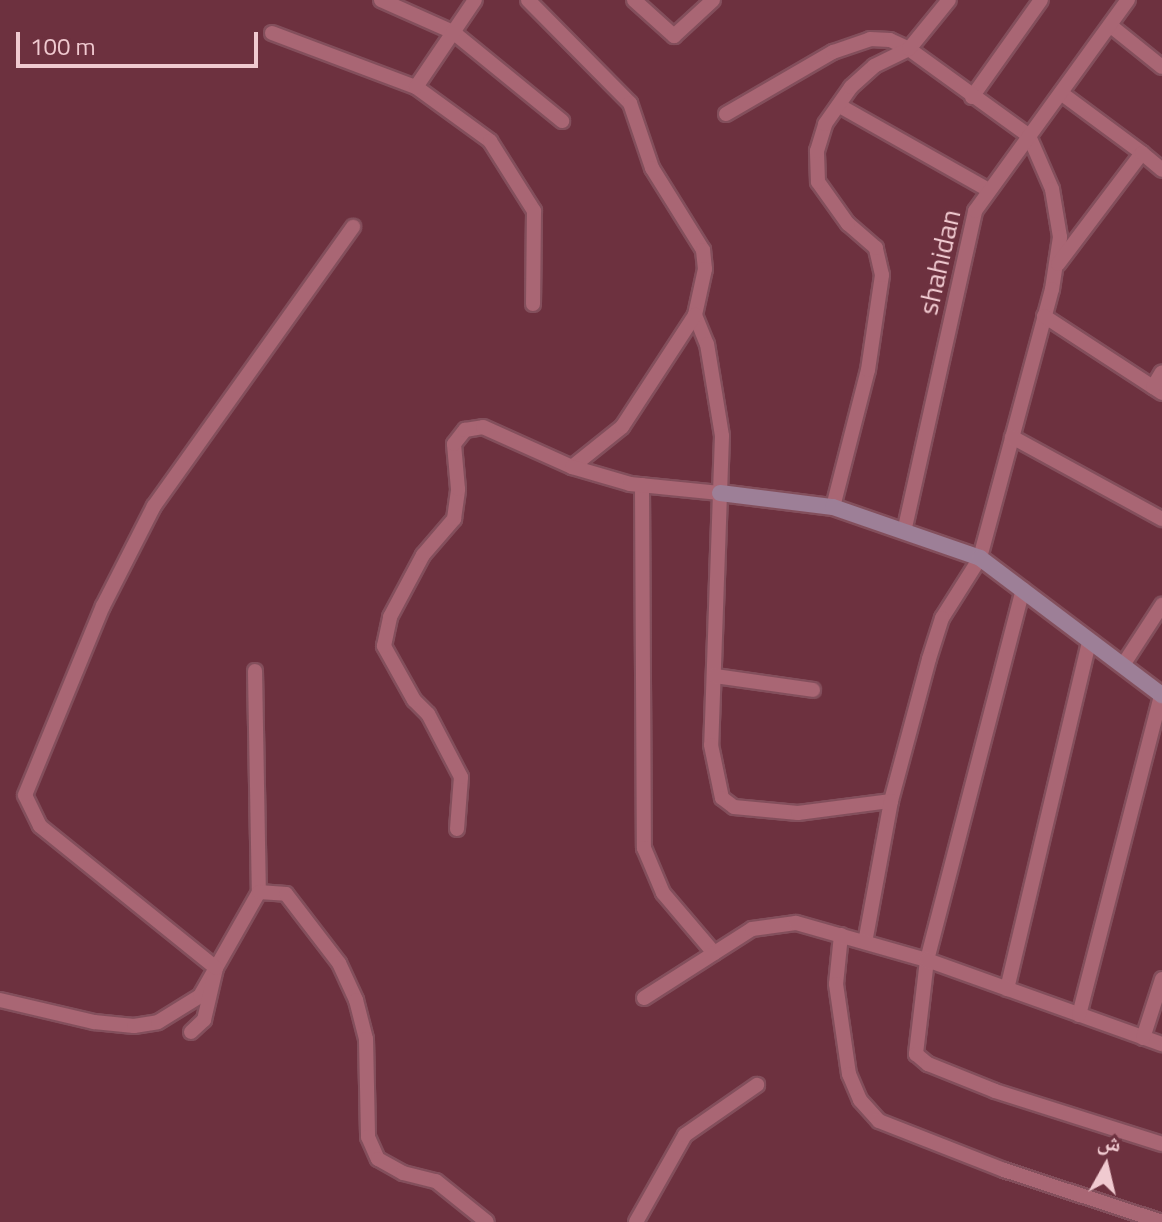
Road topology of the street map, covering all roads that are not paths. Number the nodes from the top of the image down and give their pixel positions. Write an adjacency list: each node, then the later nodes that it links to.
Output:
1 (381, 0): 10 (street)
2 (475, 0): 10 (street)
3 (528, 0): 27 (street)
4 (634, 0): 5 (street)
5 (713, 0)
6 (949, 0): 12 (street)
7 (1041, 0): 16 (street)
8 (1128, 0): 9 (street, shahidan)
9 (1111, 26): 13 (street); 15 (street, shahidan)
10 (453, 32): 14 (street); 19 (street)
11 (272, 33): 14 (street)
12 (909, 49): 16 (street); 17 (street); 18 (street)
13 (1162, 67)
14 (416, 87): 26 (street)
15 (1061, 93): 20 (street, shahidan); 21 (street)
16 (972, 97): 20 (street)
17 (840, 106): 23 (street); 35 (street)
18 (726, 114)
19 (562, 121)
20 (1029, 136): 23 (street, shahidan); 25 (street)
21 (1142, 153): 22 (street); 25 (street)
22 (1162, 170)
23 (987, 189): 37 (street, shahidan)
24 (353, 227): 54 (street)
25 (1055, 268): 28 (street)
26 (533, 304)
27 (695, 315): 32 (street); 34 (street)
28 (1044, 316): 30 (street); 31 (street)
29 (1162, 372): 30 (street)
30 (1158, 390)
31 (1012, 437): 36 (street); 38 (street)
32 (572, 467): 33 (street); 48 (street)
33 (642, 485): 34 (street); 52 (street)
34 (720, 493): 35 (street); 44 (street)
35 (833, 507): 37 (street)
36 (1162, 519)
37 (904, 532): 38 (street)
38 (980, 558): 39 (street); 47 (street)
39 (1023, 589): 41 (street); 53 (street)
40 (1162, 605): 42 (street)
41 (1089, 641): 42 (street); 56 (street)
42 (1123, 665): 46 (street)
43 (255, 671): 49 (street)
44 (715, 676): 45 (street); 47 (street)
45 (813, 690)
46 (1162, 695): 59 (street)
47 (891, 801): 51 (street)
48 (457, 829)
49 (259, 892): 54 (street); 65 (street)
50 (841, 935): 51 (street); 52 (street); 67 (street)
51 (865, 942): 53 (street)
52 (714, 953): 57 (street)
53 (927, 960): 56 (street); 64 (street)
54 (216, 968): 58 (street); 60 (street)
55 (1162, 979): 61 (street)
56 (1007, 989): 59 (street)
57 (644, 998)
58 (0, 1000)
59 (1079, 1015): 61 (street)
60 (191, 1032)
61 (1143, 1038): 62 (street)
62 (1162, 1044)
63 (757, 1085): 66 (street)
64 (1162, 1144)
65 (487, 1222)
66 (636, 1222)
67 (1162, 1222)

